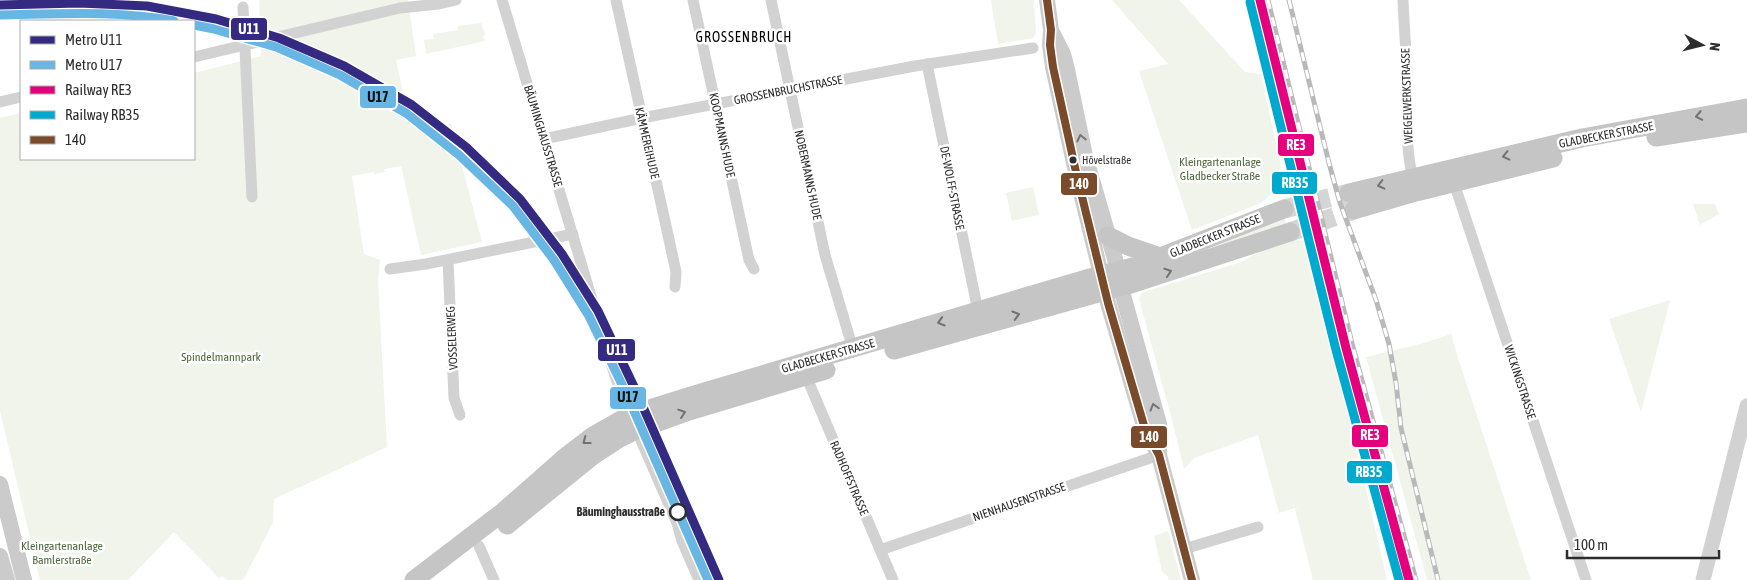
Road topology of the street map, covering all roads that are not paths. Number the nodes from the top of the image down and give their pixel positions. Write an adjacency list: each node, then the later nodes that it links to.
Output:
1 (456, 0): 10 (street)
2 (502, 0): 21 (street, BÄUMINGHAUSSTRASSE)
3 (616, 0): 19 (street, KÄMMEREIHUDE)
4 (693, 0): 17 (street, KOOPMANNS HUDE)
5 (771, 0): 14 (street, NOBERMANNS HUDE)
6 (1047, 0): 9 (main road)
7 (1403, 0): 23 (street, WEIGELWERKSTRASSE)
8 (243, 7): 10 (street)
9 (1051, 30): 29 (main road, one-way to 9); 34 (main road)
10 (245, 46): 12 (street); 24 (street)
11 (1033, 48): 13 (street, GROSSENBRUCHSTRASSE)
12 (195, 57)
13 (927, 64): 14 (street, GROSSENBRUCHSTRASSE); 36 (street, DE-WOLFF-STRASSE)
14 (790, 90): 17 (street, GROSSENBRUCHSTRASSE); 37 (street, NOBERMANNS HUDE)
15 (20, 97): 16 (street)
16 (0, 102)
17 (715, 104): 19 (street, GROSSENBRUCHSTRASSE); 33 (street, KOOPMANNS HUDE)
18 (1747, 108): 23 (main road, GLADBECKER STRASSE, one-way to 23)
19 (642, 118): 21 (street, GROSSENBRUCHSTRASSE); 35 (street, KÄMMEREIHUDE)
20 (1747, 124): 22 (main road, GLADBECKER STRASSE)
21 (544, 139): 28 (street, BÄUMINGHAUSSTRASSE)
22 (1454, 183): 23 (main road, GLADBECKER STRASSE); 57 (street, WICKINGSTRASSE)
23 (1414, 185): 25 (main road, GLADBECKER STRASSE)
24 (252, 196)
25 (1351, 201)
26 (1284, 209): 30 (main road, GLADBECKER STRASSE)
27 (1290, 232): 34 (main road, GLADBECKER STRASSE, one-way to 27)
28 (573, 234): 31 (street); 41 (street, BÄUMINGHAUSSTRASSE)
29 (1108, 236): 30 (main road); 34 (main road)
30 (1160, 257): 34 (main road, GLADBECKER STRASSE)
31 (448, 260): 32 (street); 40 (street, VOSSELERWEG)
32 (390, 269)
33 (754, 269)
34 (1112, 281): 36 (main road, GLADBECKER STRASSE); 38 (main road, GLADBECKER STRASSE, one-way to 34); 42 (main road)
35 (675, 286)
36 (978, 311): 37 (main road, GLADBECKER STRASSE, one-way to 37)
37 (853, 349): 41 (main road, GLADBECKER STRASSE)
38 (806, 376): 41 (main road, GLADBECKER STRASSE, one-way to 38); 47 (street, RADHOFFSTRASSE)
39 (1746, 414): 58 (street)
40 (460, 415)
41 (633, 423): 45 (main road, GLADBECKER STRASSE); 51 (main road, GLADBECKER STRASSE, one-way to 51); 54 (street, BÄUMINGHAUSSTRASSE)
42 (1159, 455): 46 (main road); 47 (street, NIENHAUSENSTRASSE)
43 (1, 492): 50 (main road)
44 (1258, 527): 46 (street)
45 (479, 546): 52 (main road, GLADBECKER STRASSE); 53 (street)
46 (1184, 549): 56 (main road)
47 (880, 550): 55 (street, RADHOFFSTRASSE)
48 (0, 556): 49 (main road)
49 (7, 580)
50 (24, 580)
51 (414, 580)
52 (435, 580)
53 (494, 580)
54 (699, 580)
55 (893, 580)
56 (1192, 580)
57 (1586, 580)
58 (1703, 580)

